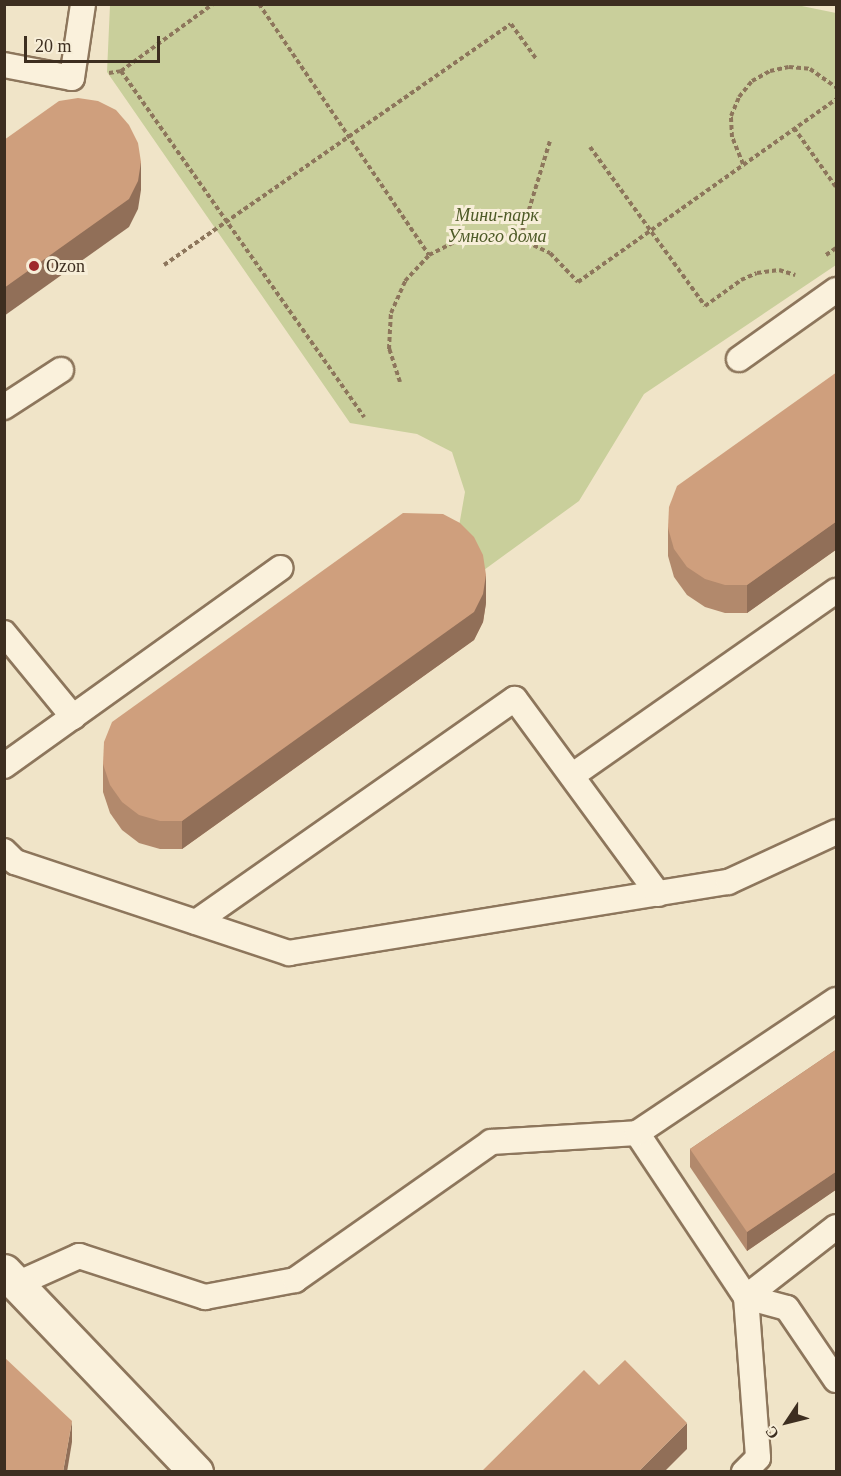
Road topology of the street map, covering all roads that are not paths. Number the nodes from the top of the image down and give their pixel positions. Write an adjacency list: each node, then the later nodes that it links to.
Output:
1 (83, 4): 2 (lane)
2 (4, 65)
3 (837, 290): 4 (lane)
4 (739, 359)
5 (61, 370): 6 (lane)
6 (4, 407)
7 (281, 568): 10 (lane)
8 (837, 591): 12 (lane)
9 (4, 633): 10 (lane)
10 (73, 717): 11 (lane)
11 (4, 766)
12 (573, 775): 15 (lane); 16 (lane)
13 (837, 832): 15 (lane)
14 (4, 851): 16 (lane)
15 (657, 894): 16 (lane)
16 (195, 922)
17 (837, 1000): 18 (lane)
18 (638, 1133): 20 (lane); 21 (lane)
19 (837, 1227): 21 (lane)
20 (12, 1277): 23 (street)
21 (746, 1297): 22 (lane); 24 (lane)
22 (837, 1380)
23 (196, 1472)
24 (744, 1472)

